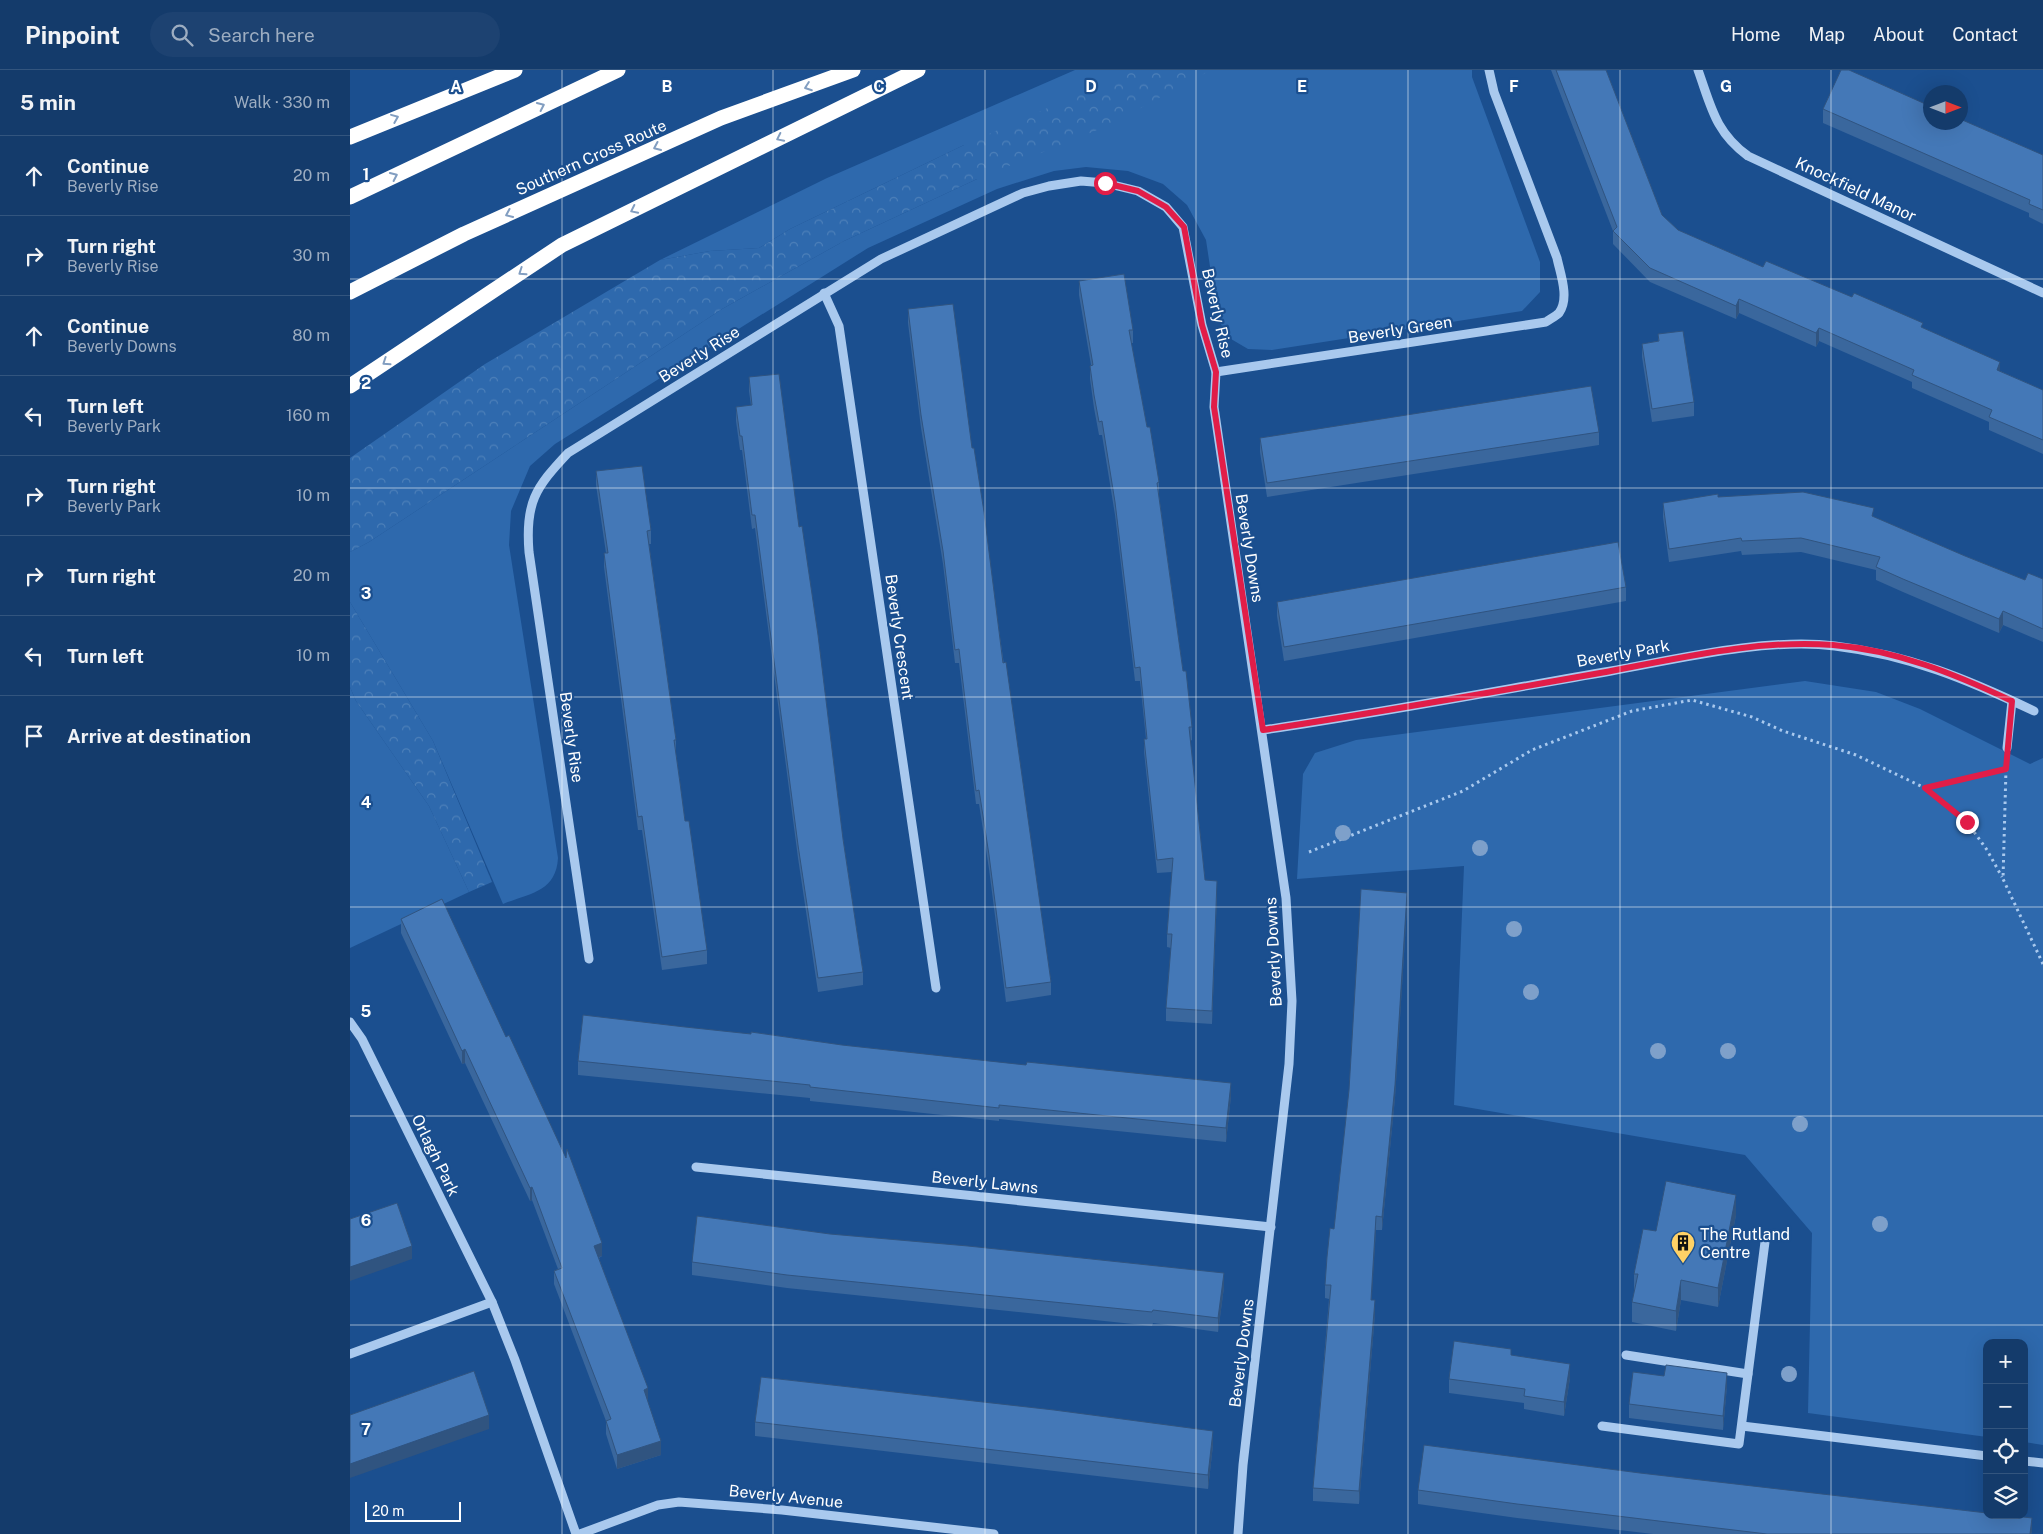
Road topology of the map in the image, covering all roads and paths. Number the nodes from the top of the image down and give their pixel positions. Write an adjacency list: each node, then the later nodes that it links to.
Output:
1 (516, 70): 7 (highway, one-way to 1)
2 (618, 70): 8 (highway, one-way to 2)
3 (853, 70): 9 (highway, Southern Cross Route, one-way to 9)
4 (918, 70): 13 (highway, one-way to 13)
5 (1489, 70): 12 (street, Beverly Green)
6 (1698, 70): 11 (street, Knockfield Manor)
7 (350, 137)
8 (350, 197)
9 (350, 292)
10 (824, 293): 12 (street, Beverly Rise); 22 (street, Beverly Rise); 24 (street, Beverly Crescent)
11 (2043, 293)
12 (1216, 372): 16 (street, Beverly Downs)
13 (350, 386)
14 (2012, 701): 15 (street, Beverly Park); 16 (street, Beverly Park); 17 (street)
15 (2034, 711)
16 (1263, 730): 27 (street, Beverly Downs)
17 (2007, 748): 18 (path)
18 (2006, 769): 19 (path); 21 (path)
19 (1925, 788): 20 (path); 21 (path)
20 (1309, 852)
21 (2003, 879): 23 (path)
22 (590, 959)
23 (2043, 964)
24 (936, 988)
25 (350, 1022): 29 (street, Orlagh Park)
26 (696, 1167): 27 (street, Beverly Lawns)
27 (1271, 1227): 40 (street, Beverly Downs)
28 (1765, 1242): 32 (street)
29 (492, 1302): 30 (street); 38 (street, Orlagh Park)
30 (350, 1354)
31 (1626, 1355): 32 (street)
32 (1748, 1374): 34 (street)
33 (1602, 1426): 34 (street)
34 (1742, 1426): 35 (street)
35 (1983, 1456)
36 (2028, 1461): 37 (street)
37 (2043, 1463)
38 (578, 1534): 39 (street, Beverly Avenue)
39 (994, 1534)
40 (1238, 1534)

